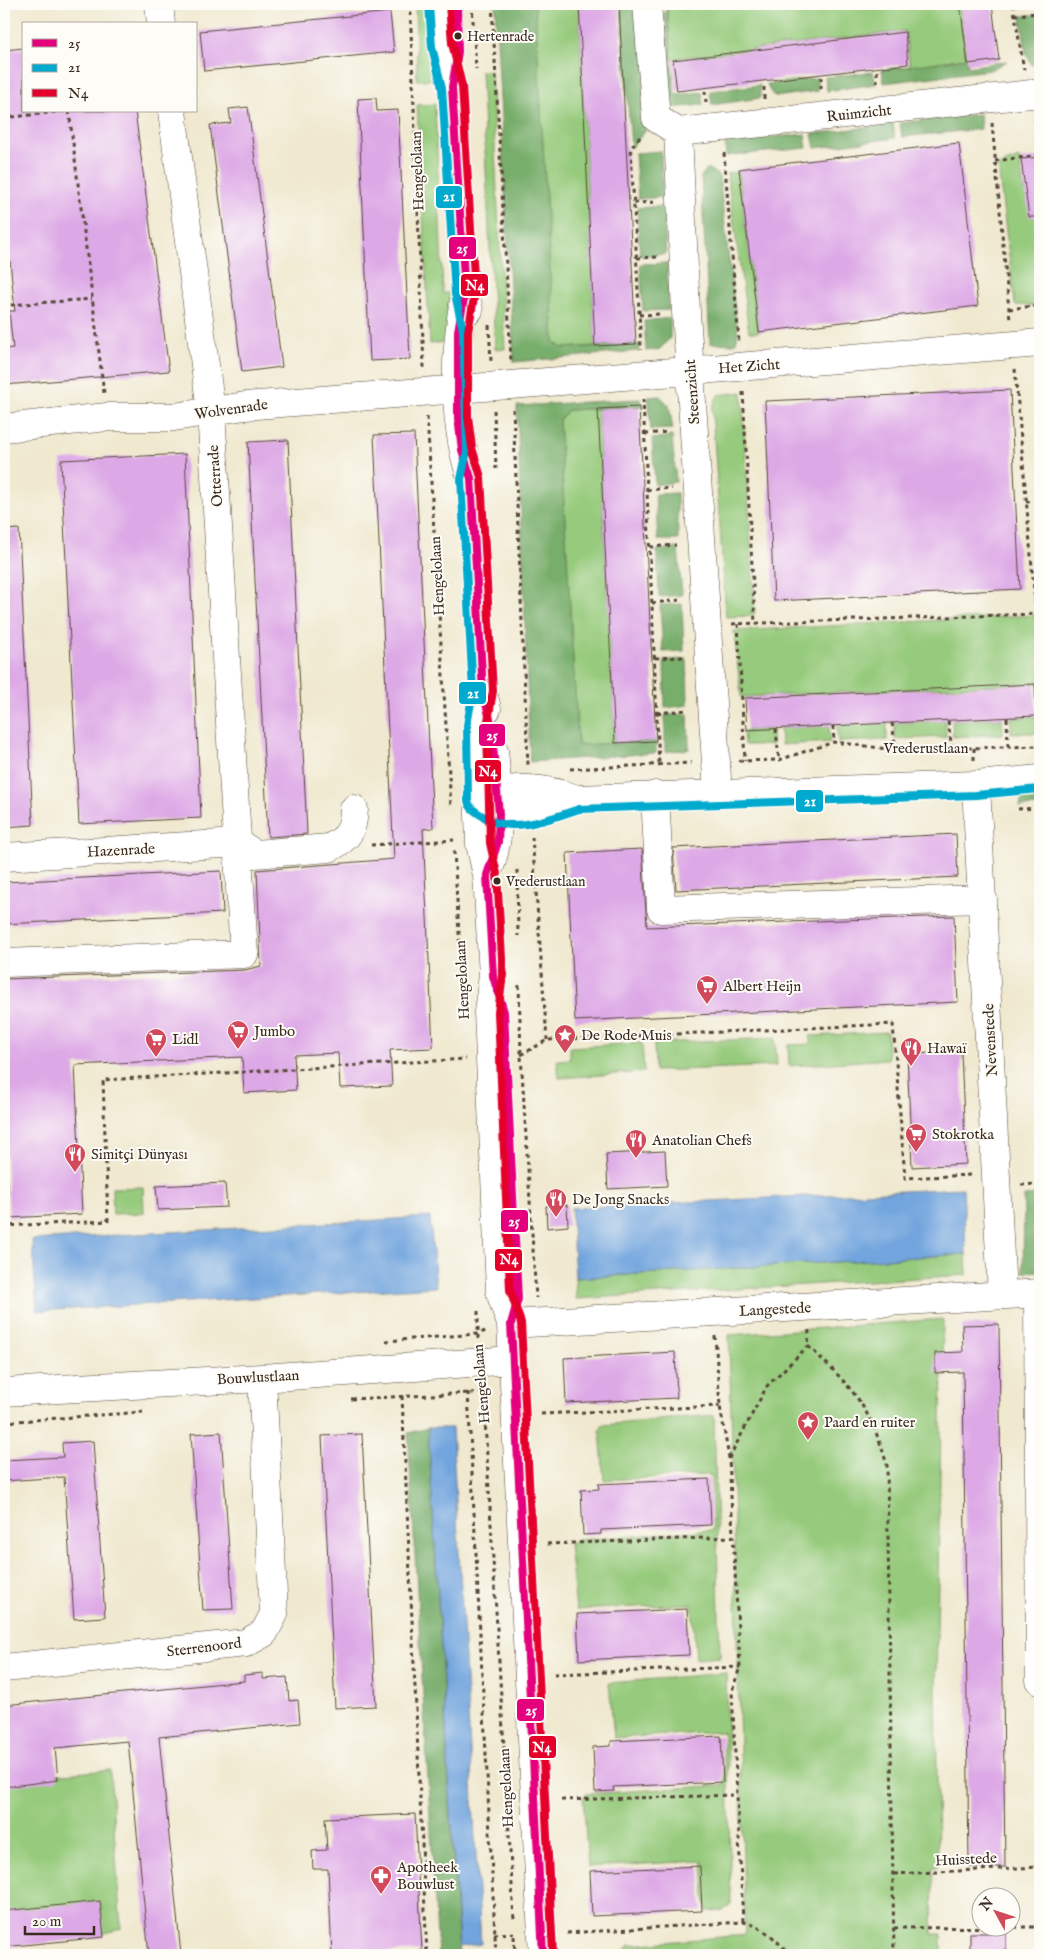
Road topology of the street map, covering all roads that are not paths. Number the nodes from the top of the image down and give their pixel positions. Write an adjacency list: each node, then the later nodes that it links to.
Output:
1 (159, 4): 5 (street)
2 (439, 4): 6 (street, Hengelolaan)
3 (457, 4): 6 (street, Hengelolaan)
4 (647, 4): 9 (street, Steenzicht)
5 (161, 22)
6 (452, 87): 12 (street, Hengelolaan)
7 (1018, 96): 9 (street, Ruimzicht)
8 (172, 112): 13 (street, Otterrade)
9 (667, 125): 11 (street, Steenzicht)
10 (1040, 342): 11 (street, Het Zicht)
11 (690, 370): 12 (street, Het Zicht); 17 (street, Steenzicht)
12 (466, 388): 13 (street, Wolvenrade); 19 (street, Hengelolaan)
13 (211, 411): 14 (street, Wolvenrade); 21 (street, Otterrade)
14 (4, 428)
15 (1040, 779): 16 (street)
16 (976, 785): 17 (street); 23 (street, Nevenstede)
17 (718, 793): 18 (street)
18 (655, 794): 19 (street); 23 (street)
19 (492, 801): 27 (street, Hengelolaan)
20 (354, 809): 21 (street)
21 (238, 843): 22 (street, Hazenrade); 24 (street, Otterrade)
22 (4, 857)
23 (983, 899): 26 (street, Nevenstede)
24 (4, 963)
25 (1039, 1293): 26 (street, Langestede); 32 (street)
26 (1002, 1295): 27 (street, Langestede)
27 (511, 1324): 28 (street, Hengelolaan)
28 (512, 1360): 29 (street, Bouwlustlaan); 33 (street, Hengelolaan)
29 (262, 1378): 30 (street, Bouwlustlaan); 31 (street, Sterrenoord)
30 (4, 1392)
31 (4, 1668)
32 (1040, 1680)
33 (542, 1944)

